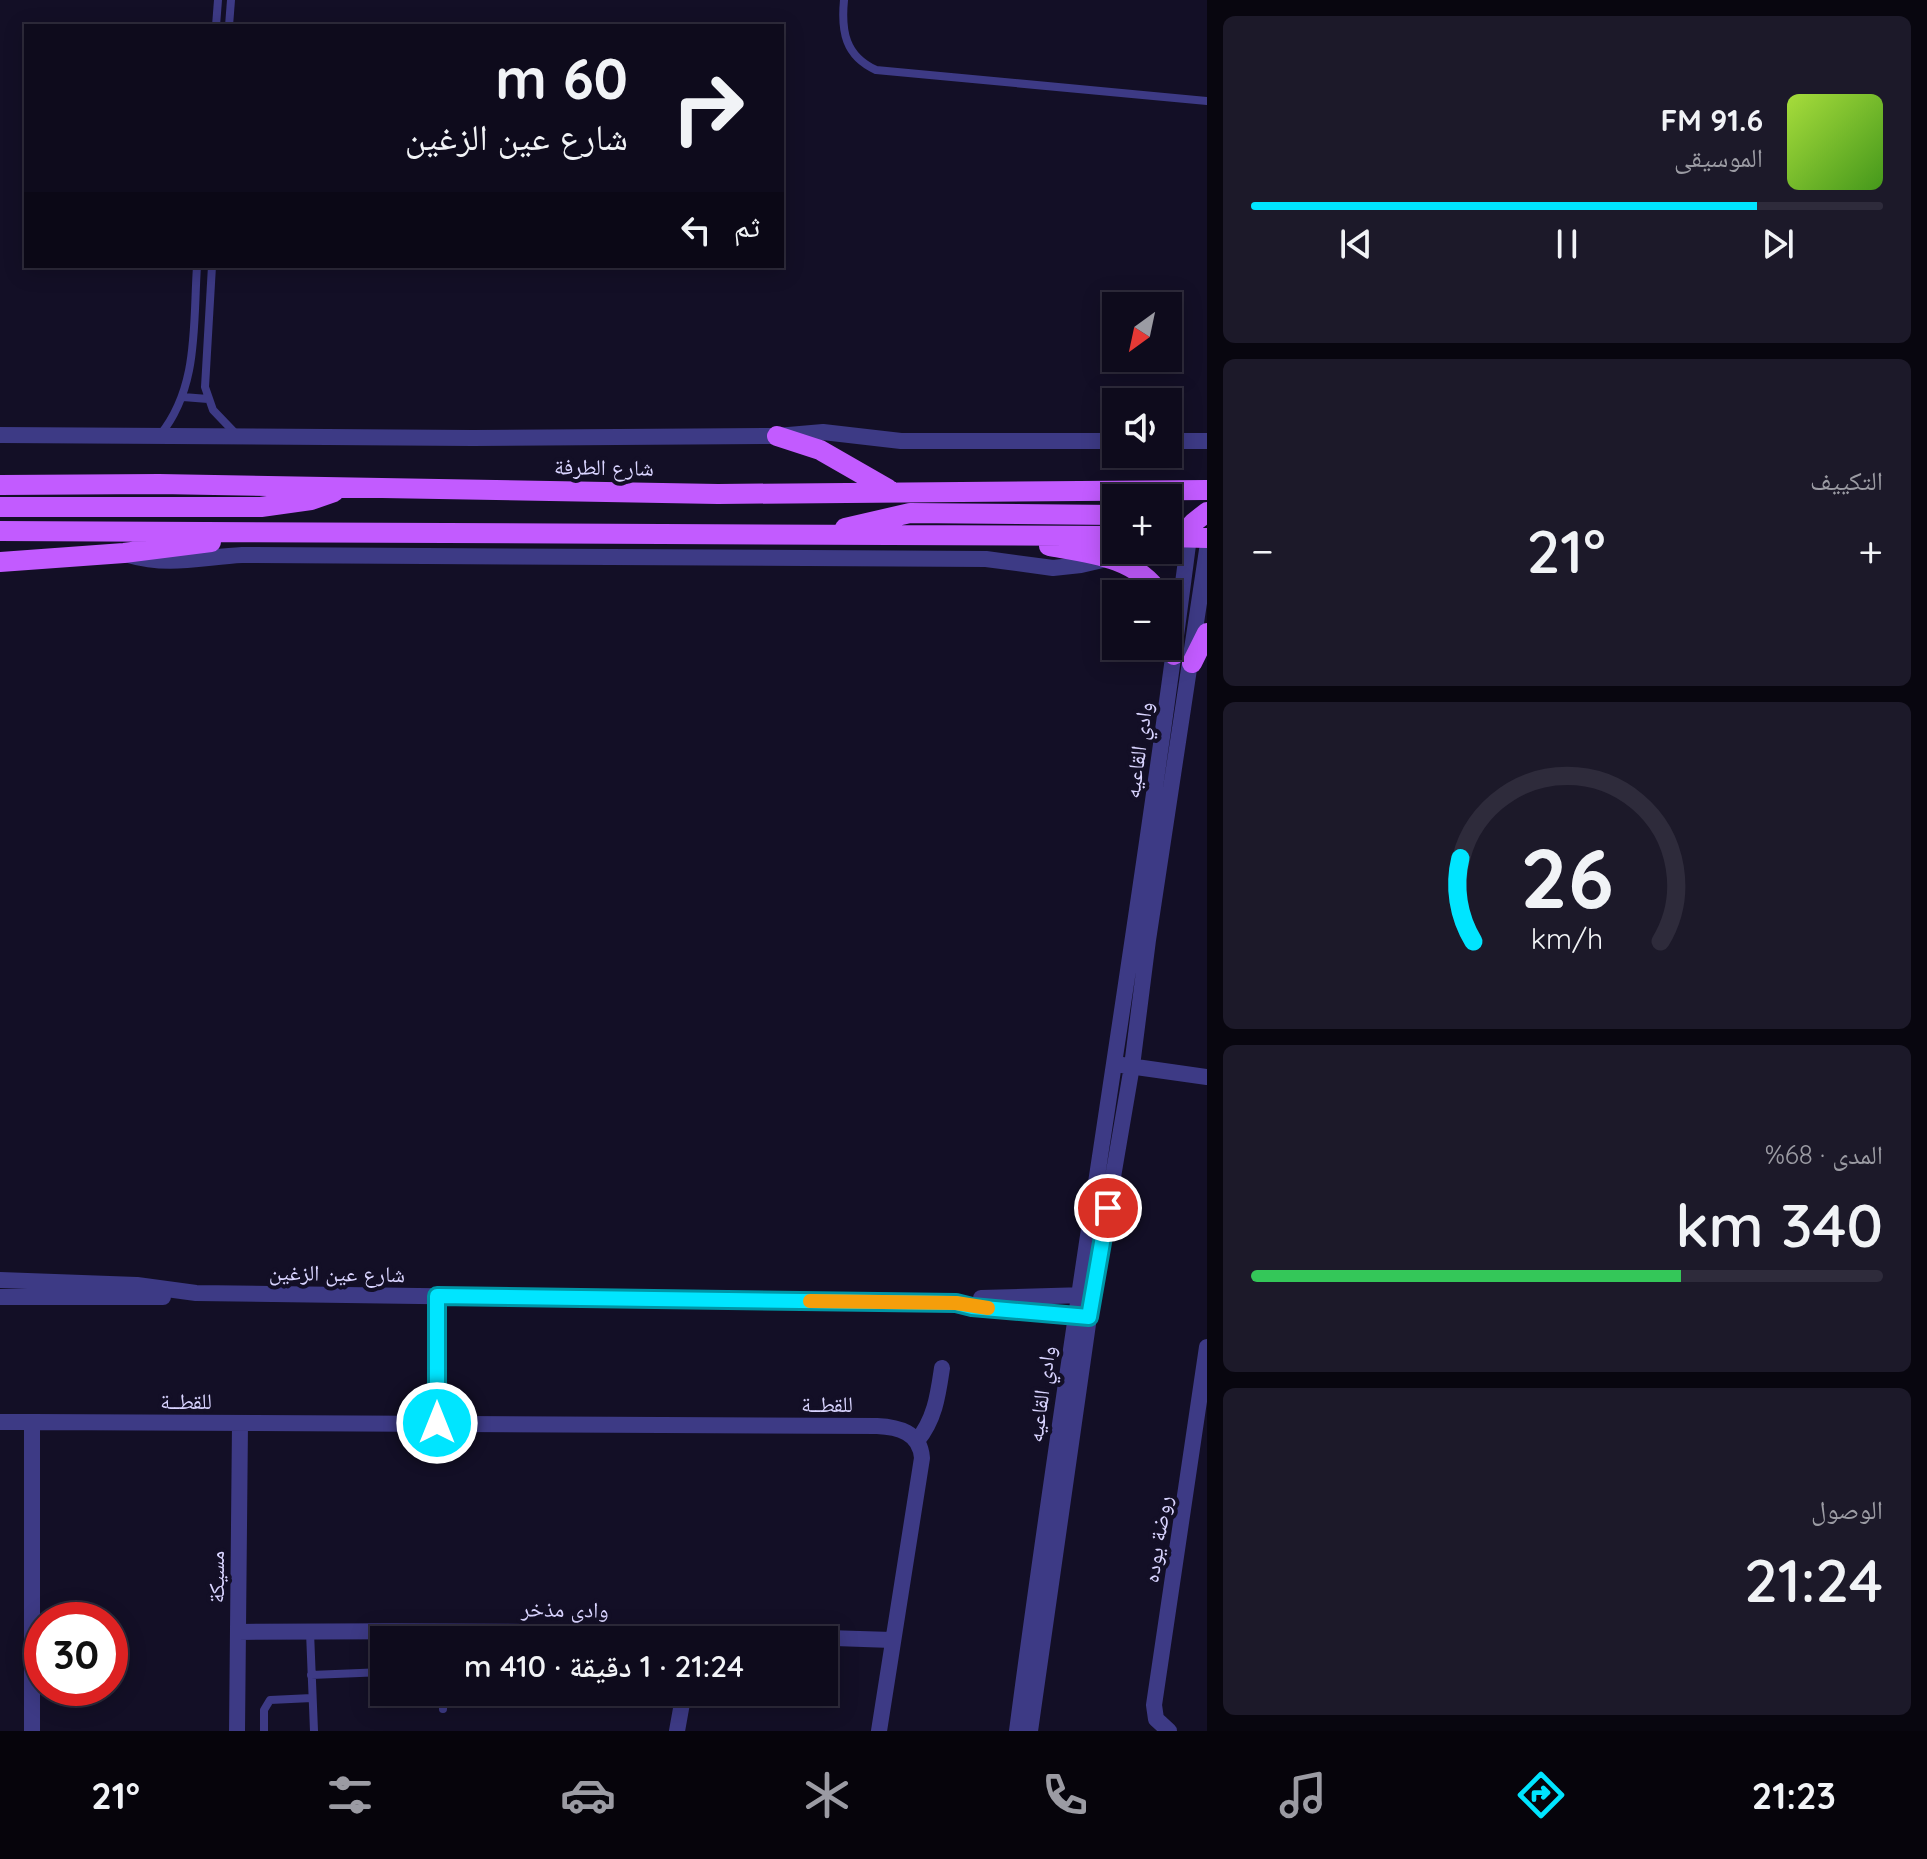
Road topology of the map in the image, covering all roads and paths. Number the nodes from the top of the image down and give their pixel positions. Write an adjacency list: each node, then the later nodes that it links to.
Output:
1 (218, 0): 4 (lane)
2 (231, 0): 5 (lane)
3 (844, 0): 6 (lane)
4 (216, 24)
5 (229, 24)
6 (1207, 101)
7 (197, 268): 9 (lane)
8 (212, 268): 10 (lane)
9 (183, 397): 10 (lane); 12 (lane)
10 (208, 399): 14 (lane)
11 (0, 435): 12 (street, شارع الطرفة)
12 (160, 435): 14 (street, شارع الطرفة)
13 (777, 436): 14 (street, شارع الطرفة); 15 (street, شارع الطرفة); 20 (main road)
14 (239, 437)
15 (1102, 441)
16 (1182, 441): 17 (street)
17 (1207, 441)
18 (0, 485): 19 (main road, شارع الطرفة)
19 (353, 487): 20 (main road, شارع الطرفة); 24 (main road)
20 (891, 491): 21 (main road, شارع الطرفة)
21 (1102, 493)
22 (1202, 493): 23 (main road, شارع الطرفة)
23 (1182, 494)
24 (0, 507)
25 (1207, 512): 32 (main road)
26 (1102, 515): 29 (main road)
27 (0, 531): 28 (main road)
28 (257, 533): 29 (main road); 34 (main road)
29 (822, 535): 31 (main road)
30 (1102, 536): 31 (main road)
31 (986, 537): 35 (main road)
32 (1188, 537): 41 (street, وادي القاعيه)
33 (1207, 550): 41 (street, وادي القاعيه)
34 (124, 553): 36 (street); 37 (main road)
35 (1102, 557)
36 (1102, 560)
37 (0, 562)
38 (1126, 564): 39 (main road)
39 (1147, 580)
40 (1207, 633): 41 (main road)
41 (1183, 659): 42 (street, وادي القاعيه)
42 (1124, 1065): 43 (street); 46 (street, وادي القاعيه)
43 (1207, 1077)
44 (0, 1280): 45 (street, شارع عين الزغين)
45 (196, 1293): 47 (street, شارع عين الزغين); 48 (street, شارع عين الزغين)
46 (1086, 1295): 49 (street, شارع عين الزغين); 50 (street, وادي القاعيه)
47 (437, 1296): 49 (street, شارع عين الزغين); 56 (street)
48 (0, 1297)
49 (956, 1303): 50 (street, شارع عين الزغين)
50 (1082, 1316): 75 (street, وادي القاعيه); 76 (street, وادي القاعيه)
51 (1207, 1347): 77 (street, روضة يوده)
52 (942, 1368): 57 (street)
53 (0, 1422): 54 (street, للقطــة)
54 (32, 1422): 55 (street, للقطــة); 69 (street)
55 (240, 1423): 56 (street, للقطــة); 59 (street, مسيكة)
56 (437, 1423): 57 (street, للقطــة)
57 (917, 1441): 62 (street)
58 (310, 1631): 59 (street, وادي مذخر); 60 (street, وادي مذخر); 64 (lane)
59 (238, 1632): 70 (street, مسيكة)
60 (370, 1633)
61 (838, 1639): 62 (street, وادي مذخر)
62 (892, 1640): 74 (street)
63 (370, 1673): 64 (lane)
64 (311, 1675): 65 (lane)
65 (312, 1698): 71 (lane); 72 (lane)
66 (443, 1706): 68 (lane)
67 (681, 1706): 73 (street)
68 (443, 1709)
69 (32, 1731)
70 (237, 1731)
71 (264, 1731)
72 (314, 1731)
73 (677, 1731)
74 (879, 1731)
75 (1017, 1731)
76 (1030, 1731)
77 (1169, 1731)

